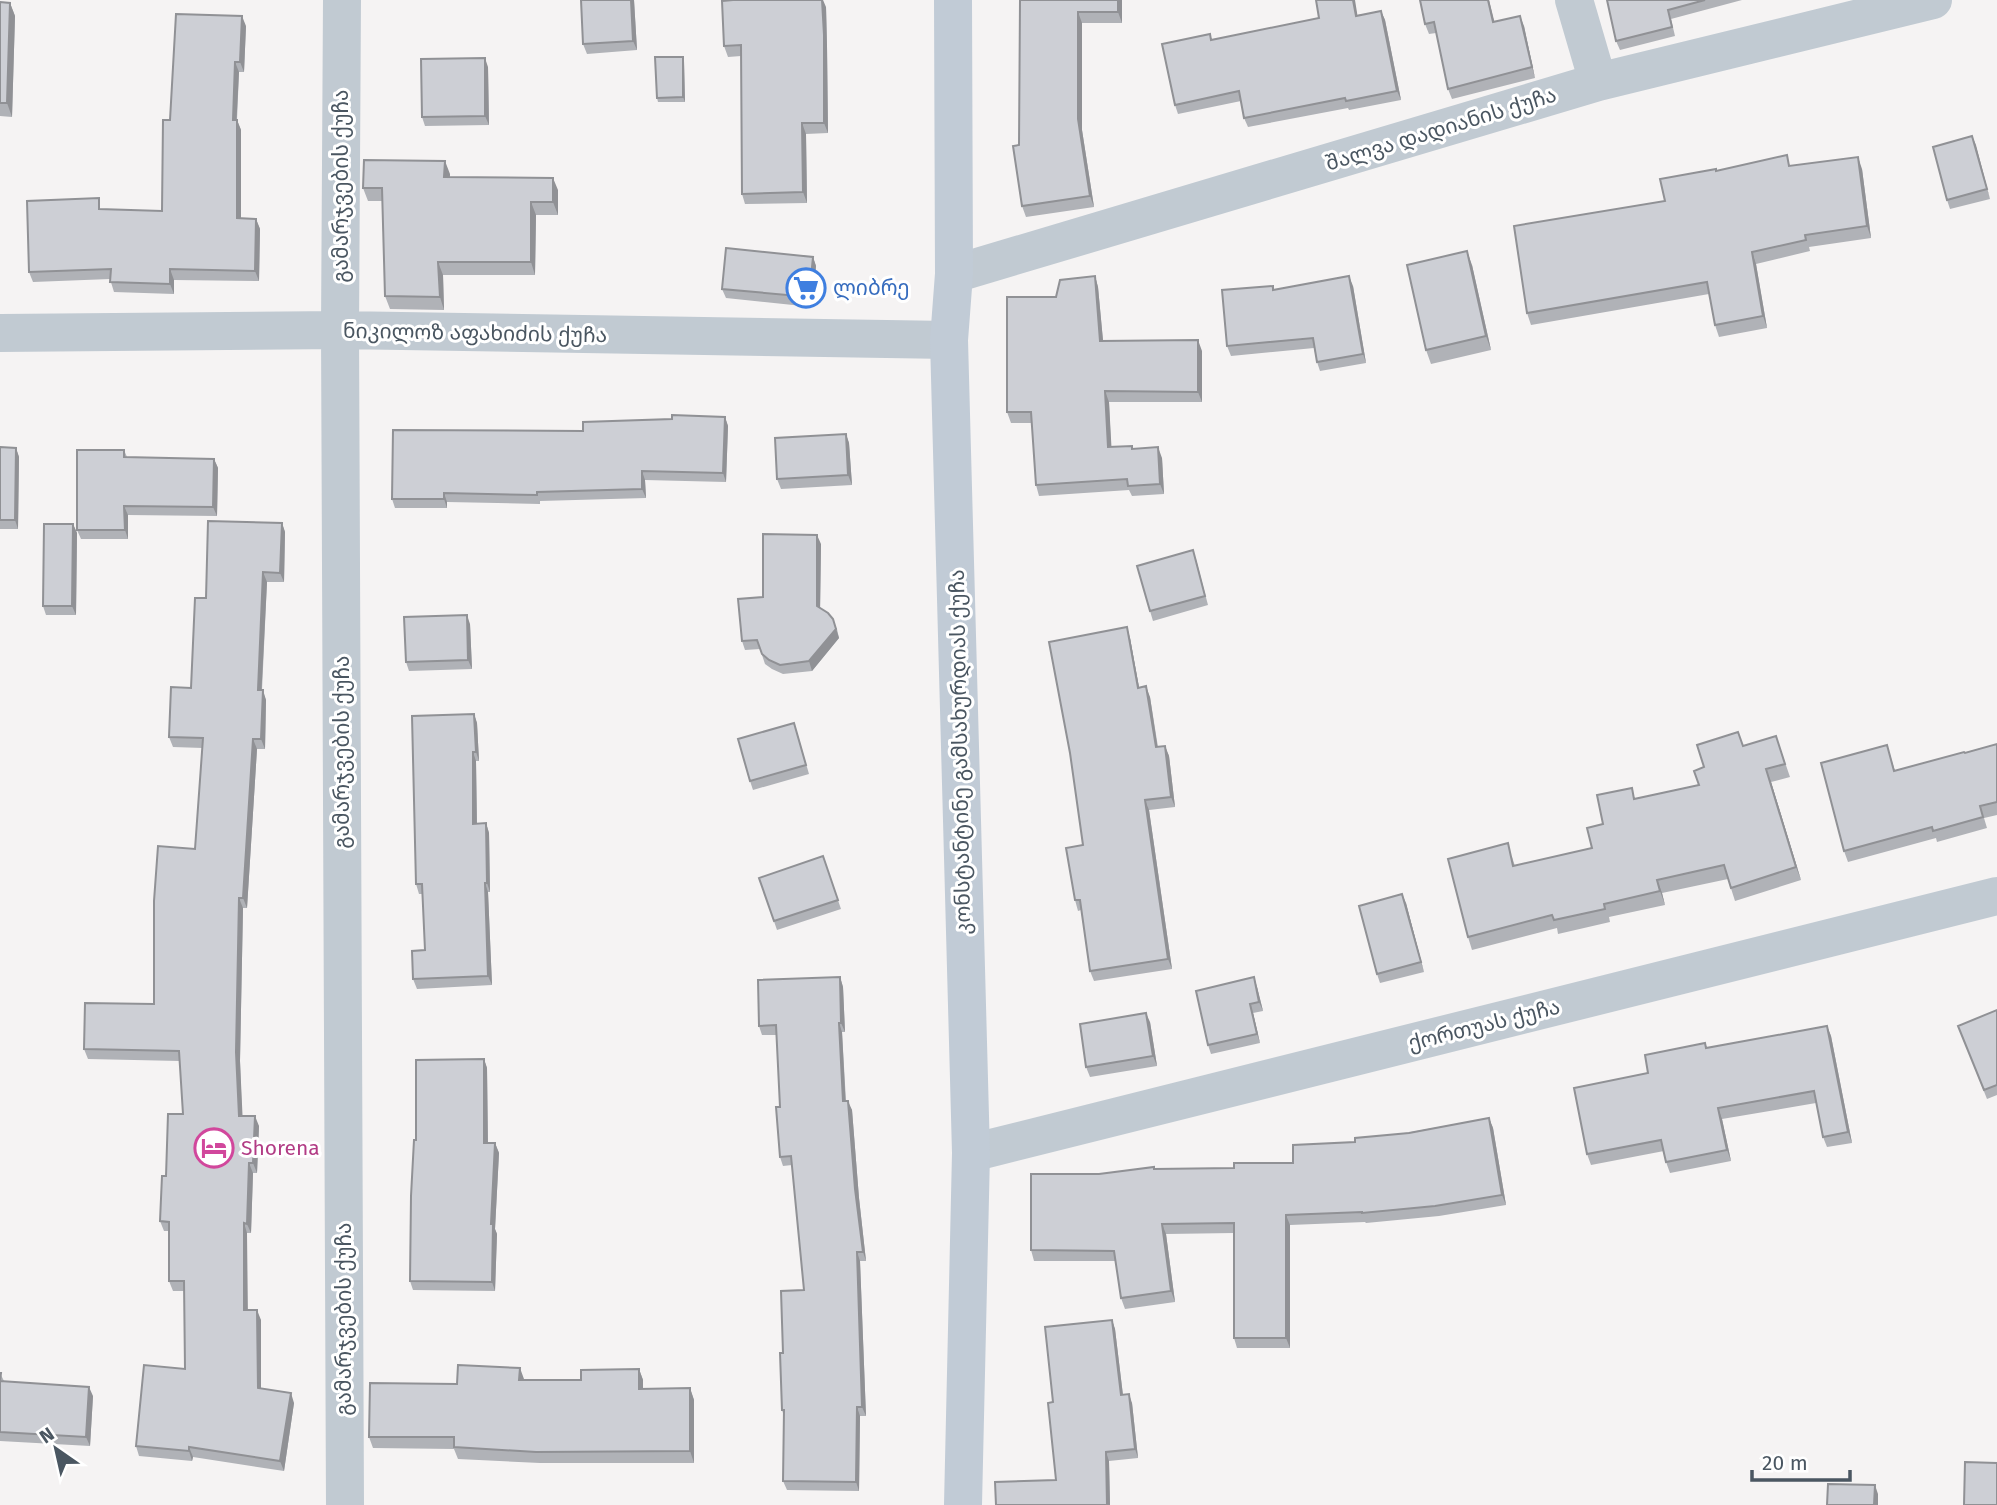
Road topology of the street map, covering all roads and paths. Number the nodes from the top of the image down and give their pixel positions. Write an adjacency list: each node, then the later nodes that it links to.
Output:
1 (342, 0): 7 (street, გამარჯვების ქუჩა)
2 (953, 0): 6 (main road, კონსტანტინე გამსახურდიას ქუჩა)
3 (1574, 0): 5 (street)
4 (1933, 0): 5 (street, შალვა დადიანის ქუჩა)
5 (1598, 82): 6 (street, შალვა დადიანის ქუჩა)
6 (954, 274): 9 (main road, კონსტანტინე გამსახურდიას ქუჩა)
7 (340, 330): 8 (street, ნიკილოზ აფახიძის ქუჩა); 9 (street, ნიკილოზ აფახიძის ქუჩა); 12 (street, გამარჯვების ქუჩა)
8 (0, 333)
9 (950, 340): 11 (main road, კონსტანტინე გამსახურდიას ქუჩა)
10 (1997, 896): 11 (street, ქორთუას ქუჩა)
11 (971, 1153): 13 (main road, კონსტანტინე გამსახურდიას ქუჩა)
12 (345, 1505)
13 (962, 1505)

